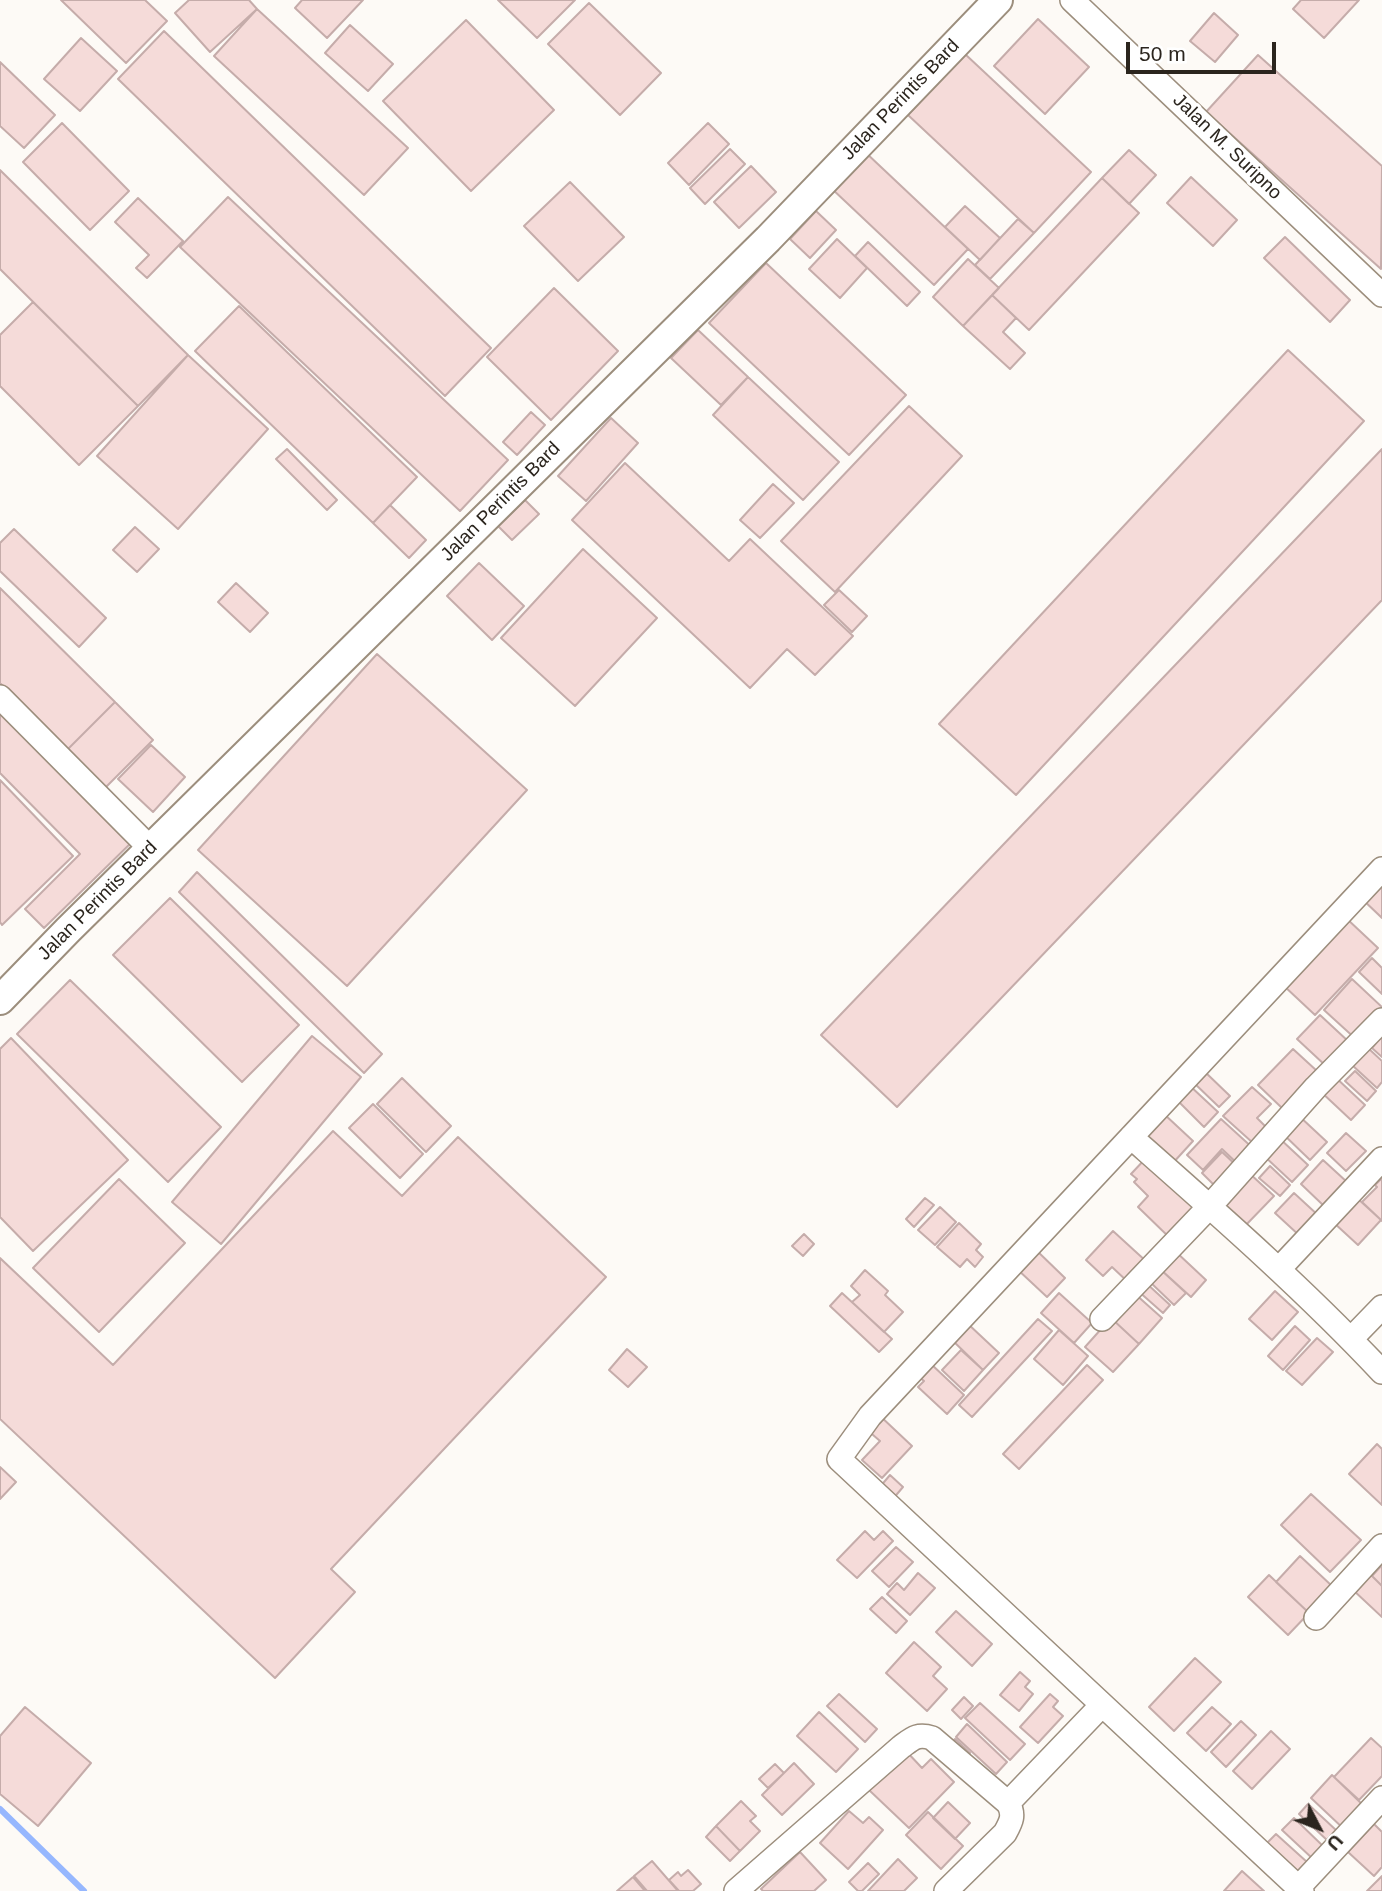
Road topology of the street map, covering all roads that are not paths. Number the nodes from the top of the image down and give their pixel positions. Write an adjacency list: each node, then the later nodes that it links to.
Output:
1 (998, 0): 5 (street, Jalan Perintis Bard)
2 (1072, 0): 3 (street, Jalan M. Suripno)
3 (1382, 295)
4 (0, 697): 5 (street)
5 (151, 849): 7 (street, Jalan Perintis Bard)
6 (1382, 869): 9 (street)
7 (0, 1000)
8 (1382, 1020): 11 (street)
9 (1131, 1137): 11 (street); 19 (street)
10 (1382, 1159): 12 (street)
11 (1210, 1206): 12 (street); 14 (street)
12 (1279, 1269): 15 (street)
13 (1382, 1307): 15 (street)
14 (1102, 1319)
15 (1352, 1339): 16 (street)
16 (1382, 1372)
17 (1382, 1546): 18 (street)
18 (1316, 1618)
19 (1101, 1704): 21 (street); 22 (street)
20 (1382, 1798): 22 (street)
21 (1008, 1804): 23 (street); 24 (street)
22 (1289, 1886)
23 (736, 1891)
24 (946, 1891)

